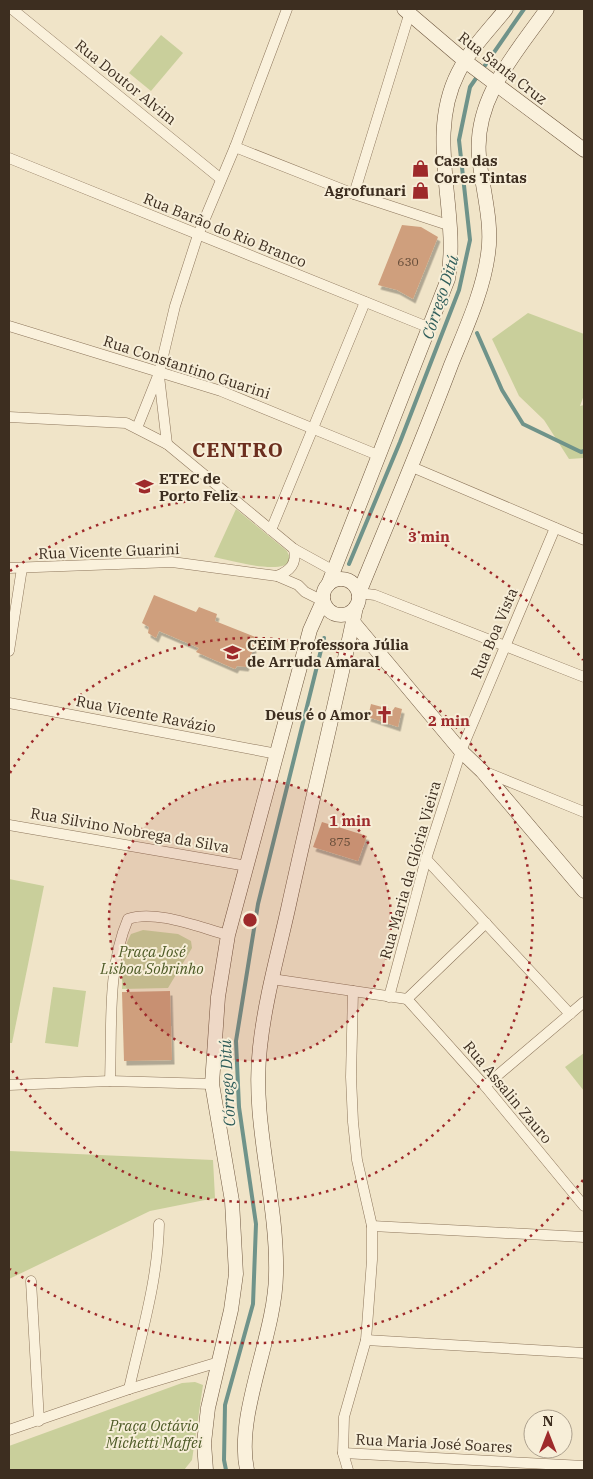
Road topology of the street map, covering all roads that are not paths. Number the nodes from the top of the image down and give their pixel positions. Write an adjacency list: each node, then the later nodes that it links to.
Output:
1 (12, 9): 11 (street, Rua Doutor Alvim)
2 (287, 9): 8 (street)
3 (506, 9): 6 (main road)
4 (547, 9): 7 (main road)
5 (406, 12): 6 (main road, Rua Santa Cruz); 12 (street)
6 (468, 63): 7 (main road, Rua Santa Cruz); 13 (main road)
7 (492, 82): 9 (main road, Rua Santa Cruz); 24 (main road)
8 (235, 147): 11 (street); 12 (street)
9 (584, 150)
10 (9, 158): 14 (street, Rua Barão do Rio Branco)
11 (221, 178): 14 (street)
12 (354, 194): 13 (street)
13 (451, 226): 17 (main road)
14 (198, 235): 15 (street, Rua Barão do Rio Branco); 18 (street)
15 (365, 302): 17 (street, Rua Barão do Rio Branco); 20 (street)
16 (9, 326): 18 (street, Rua Constantino Guarini)
17 (430, 328): 23 (main road)
18 (159, 373): 20 (street, Rua Constantino Guarini); 21 (street); 22 (street)
19 (9, 417): 21 (street)
20 (314, 427): 23 (street, Rua Constantino Guarini); 26 (street)
21 (137, 428): 22 (street)
22 (167, 444): 26 (street)
23 (380, 456): 31 (main road)
24 (412, 467): 25 (street); 34 (main road)
25 (555, 528): 27 (street); 38 (street, Rua Boa Vista)
26 (271, 530): 28 (street)
27 (584, 540)
28 (294, 549): 31 (street); 32 (street)
29 (9, 568): 30 (street, Rua Vicente Guarini)
30 (22, 568): 32 (street, Rua Vicente Guarini); 39 (street)
31 (334, 571): 33 (main road)
32 (277, 576): 35 (street, Rua Vicente Guarini)
33 (328, 585): 34 (main road); 35 (main road)
34 (359, 593): 36 (main road); 38 (street)
35 (323, 601): 36 (main road); 43 (main road)
36 (356, 607): 37 (main road)
37 (353, 622): 42 (main road); 52 (main road)
38 (504, 644): 40 (street); 42 (street, Rua Boa Vista)
39 (9, 650)
40 (584, 677)
41 (9, 703): 43 (street, Rua Vicente Ravázio)
42 (461, 751): 44 (main road); 47 (street, Rua Maria da Glória Vieira)
43 (277, 754): 48 (main road)
44 (482, 771): 45 (street); 49 (main road)
45 (584, 812)
46 (9, 825): 48 (street, Rua Silvino Nobrega da Silva)
47 (426, 859): 50 (street); 54 (street, Rua Maria da Glória Vieira)
48 (247, 866): 51 (main road)
49 (584, 891)
50 (486, 923): 55 (street); 57 (street)
51 (228, 935): 58 (street); 59 (main road)
52 (272, 979): 53 (street); 76 (main road)
53 (352, 991): 54 (street); 64 (street)
54 (389, 996): 55 (street)
55 (407, 1000): 61 (street, Rua Assalin Zauro)
56 (584, 1002): 57 (street)
57 (570, 1014): 61 (street)
58 (110, 1081): 59 (street); 60 (street)
59 (212, 1084): 69 (main road)
60 (9, 1086)
61 (485, 1086): 62 (street, Rua Assalin Zauro)
62 (584, 1206)
63 (159, 1224): 70 (street)
64 (372, 1226): 65 (street); 67 (street)
65 (584, 1238)
66 (31, 1280): 71 (street)
67 (366, 1340): 68 (street); 73 (street)
68 (584, 1353)
69 (220, 1362): 70 (street); 75 (main road)
70 (129, 1389): 71 (street)
71 (39, 1421): 72 (street)
72 (9, 1430)
73 (343, 1453): 74 (street, Rua Maria José Soares); 77 (street)
74 (584, 1466)
75 (206, 1470)
76 (247, 1470)
77 (348, 1470)

